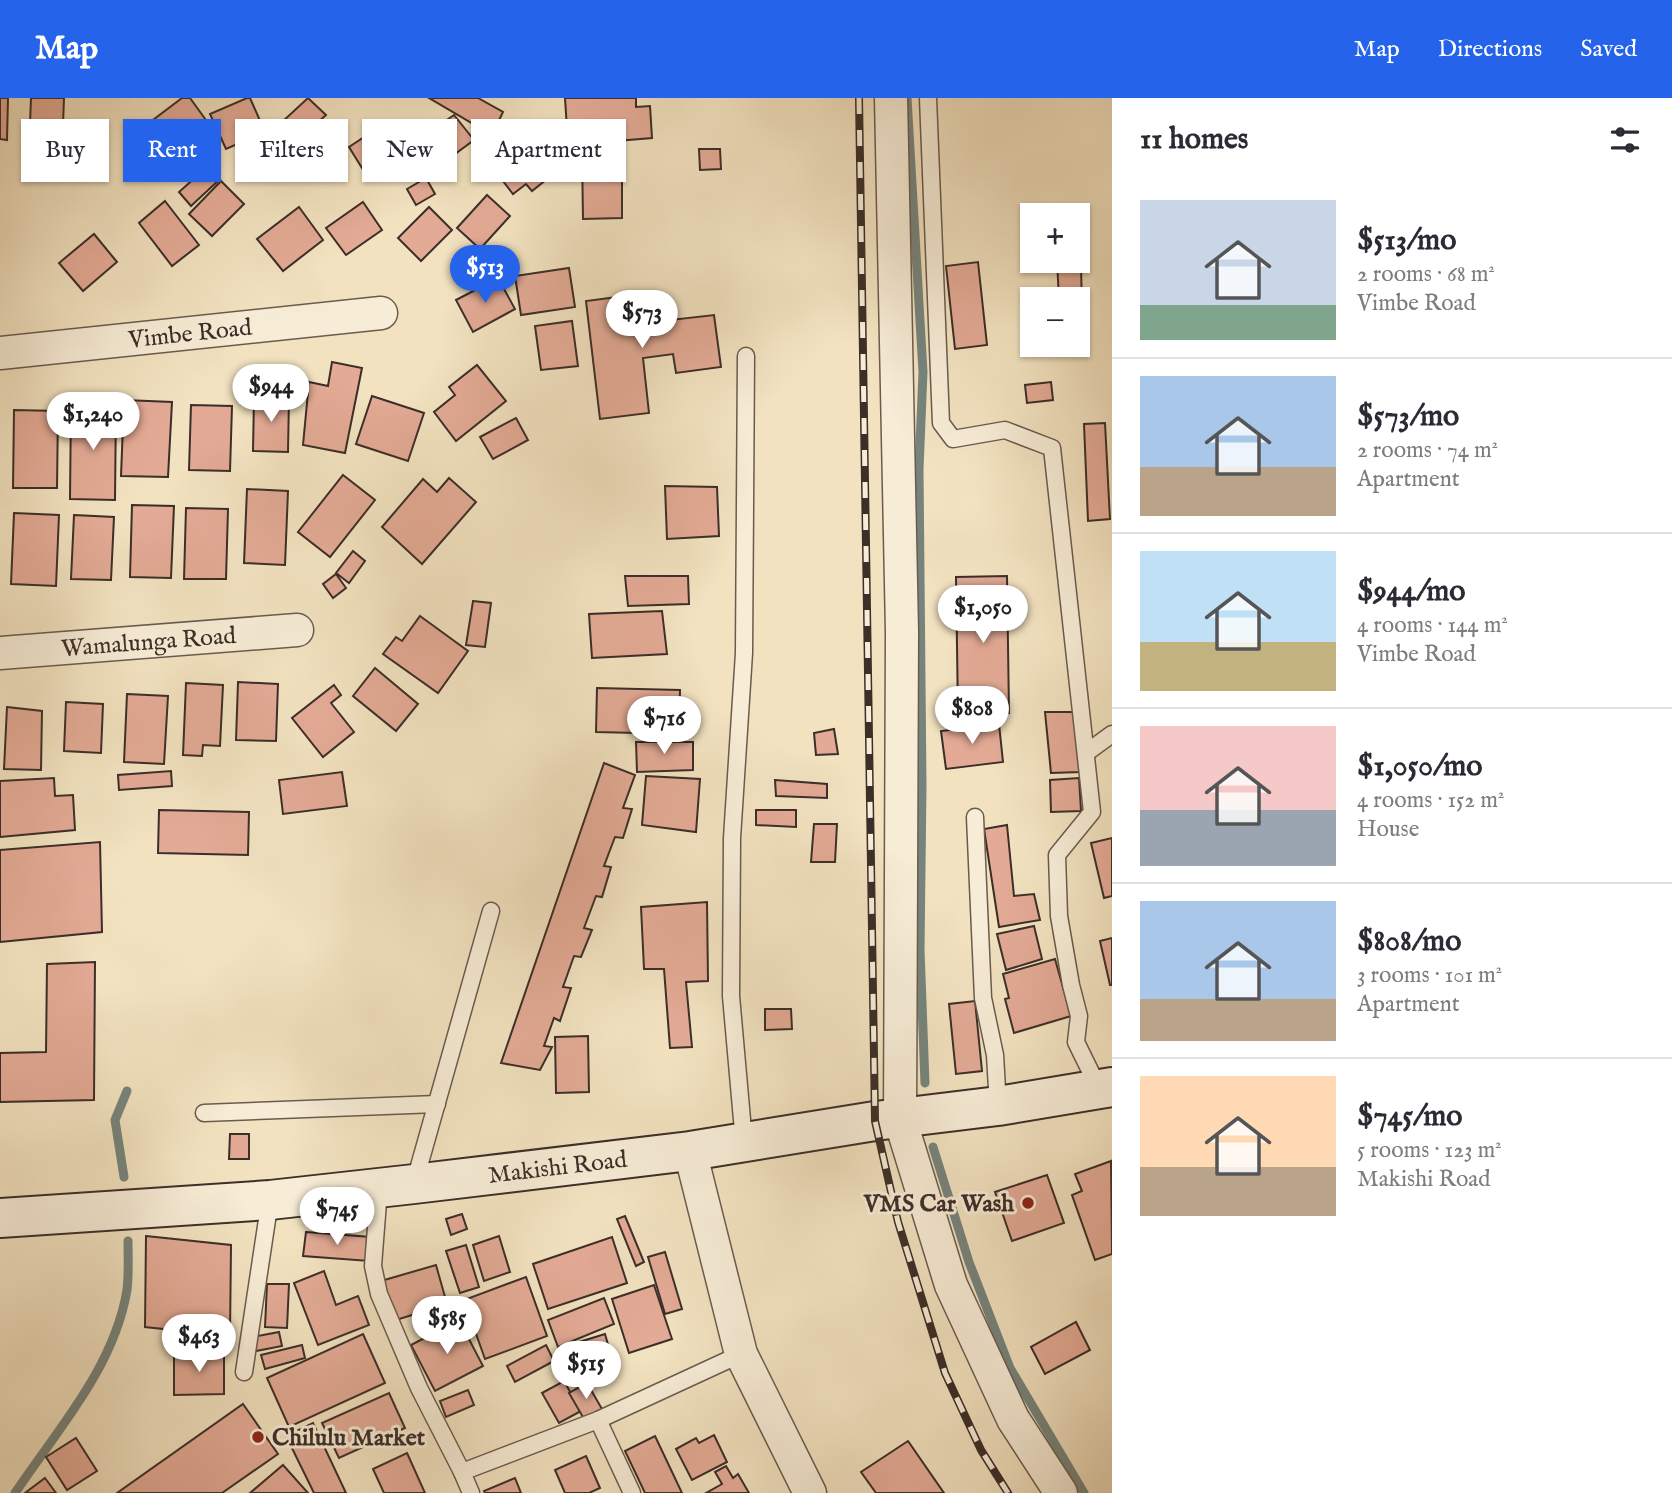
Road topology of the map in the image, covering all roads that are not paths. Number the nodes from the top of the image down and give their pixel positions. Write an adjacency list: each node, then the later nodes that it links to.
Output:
1 (891, 98): 16 (street)
2 (928, 98): 9 (lane)
3 (381, 313): 4 (street, Vimbe Road)
4 (0, 353)
5 (746, 356): 17 (lane)
6 (297, 630): 7 (street, Wamalunga Road)
7 (0, 653)
8 (1112, 734): 9 (lane)
9 (1086, 753): 12 (lane)
10 (975, 817): 14 (lane)
11 (491, 911): 13 (lane)
12 (1106, 1089): 14 (main road, Makishi Road)
13 (437, 1104): 15 (lane); 19 (lane)
14 (998, 1106): 16 (main road, Makishi Road)
15 (204, 1113)
16 (900, 1119): 17 (main road, Makishi Road); 29 (street)
17 (744, 1142): 18 (main road, Makishi Road)
18 (690, 1151): 19 (main road, Makishi Road); 22 (street)
19 (396, 1186): 20 (main road, Makishi Road); 25 (lane)
20 (270, 1200): 21 (main road, Makishi Road); 23 (lane)
21 (0, 1218)
22 (741, 1354): 24 (lane); 28 (street)
23 (244, 1372)
24 (598, 1420): 25 (lane); 27 (lane)
25 (462, 1472): 26 (lane)
26 (471, 1493)
27 (632, 1493)
28 (810, 1493)
29 (1061, 1493)

